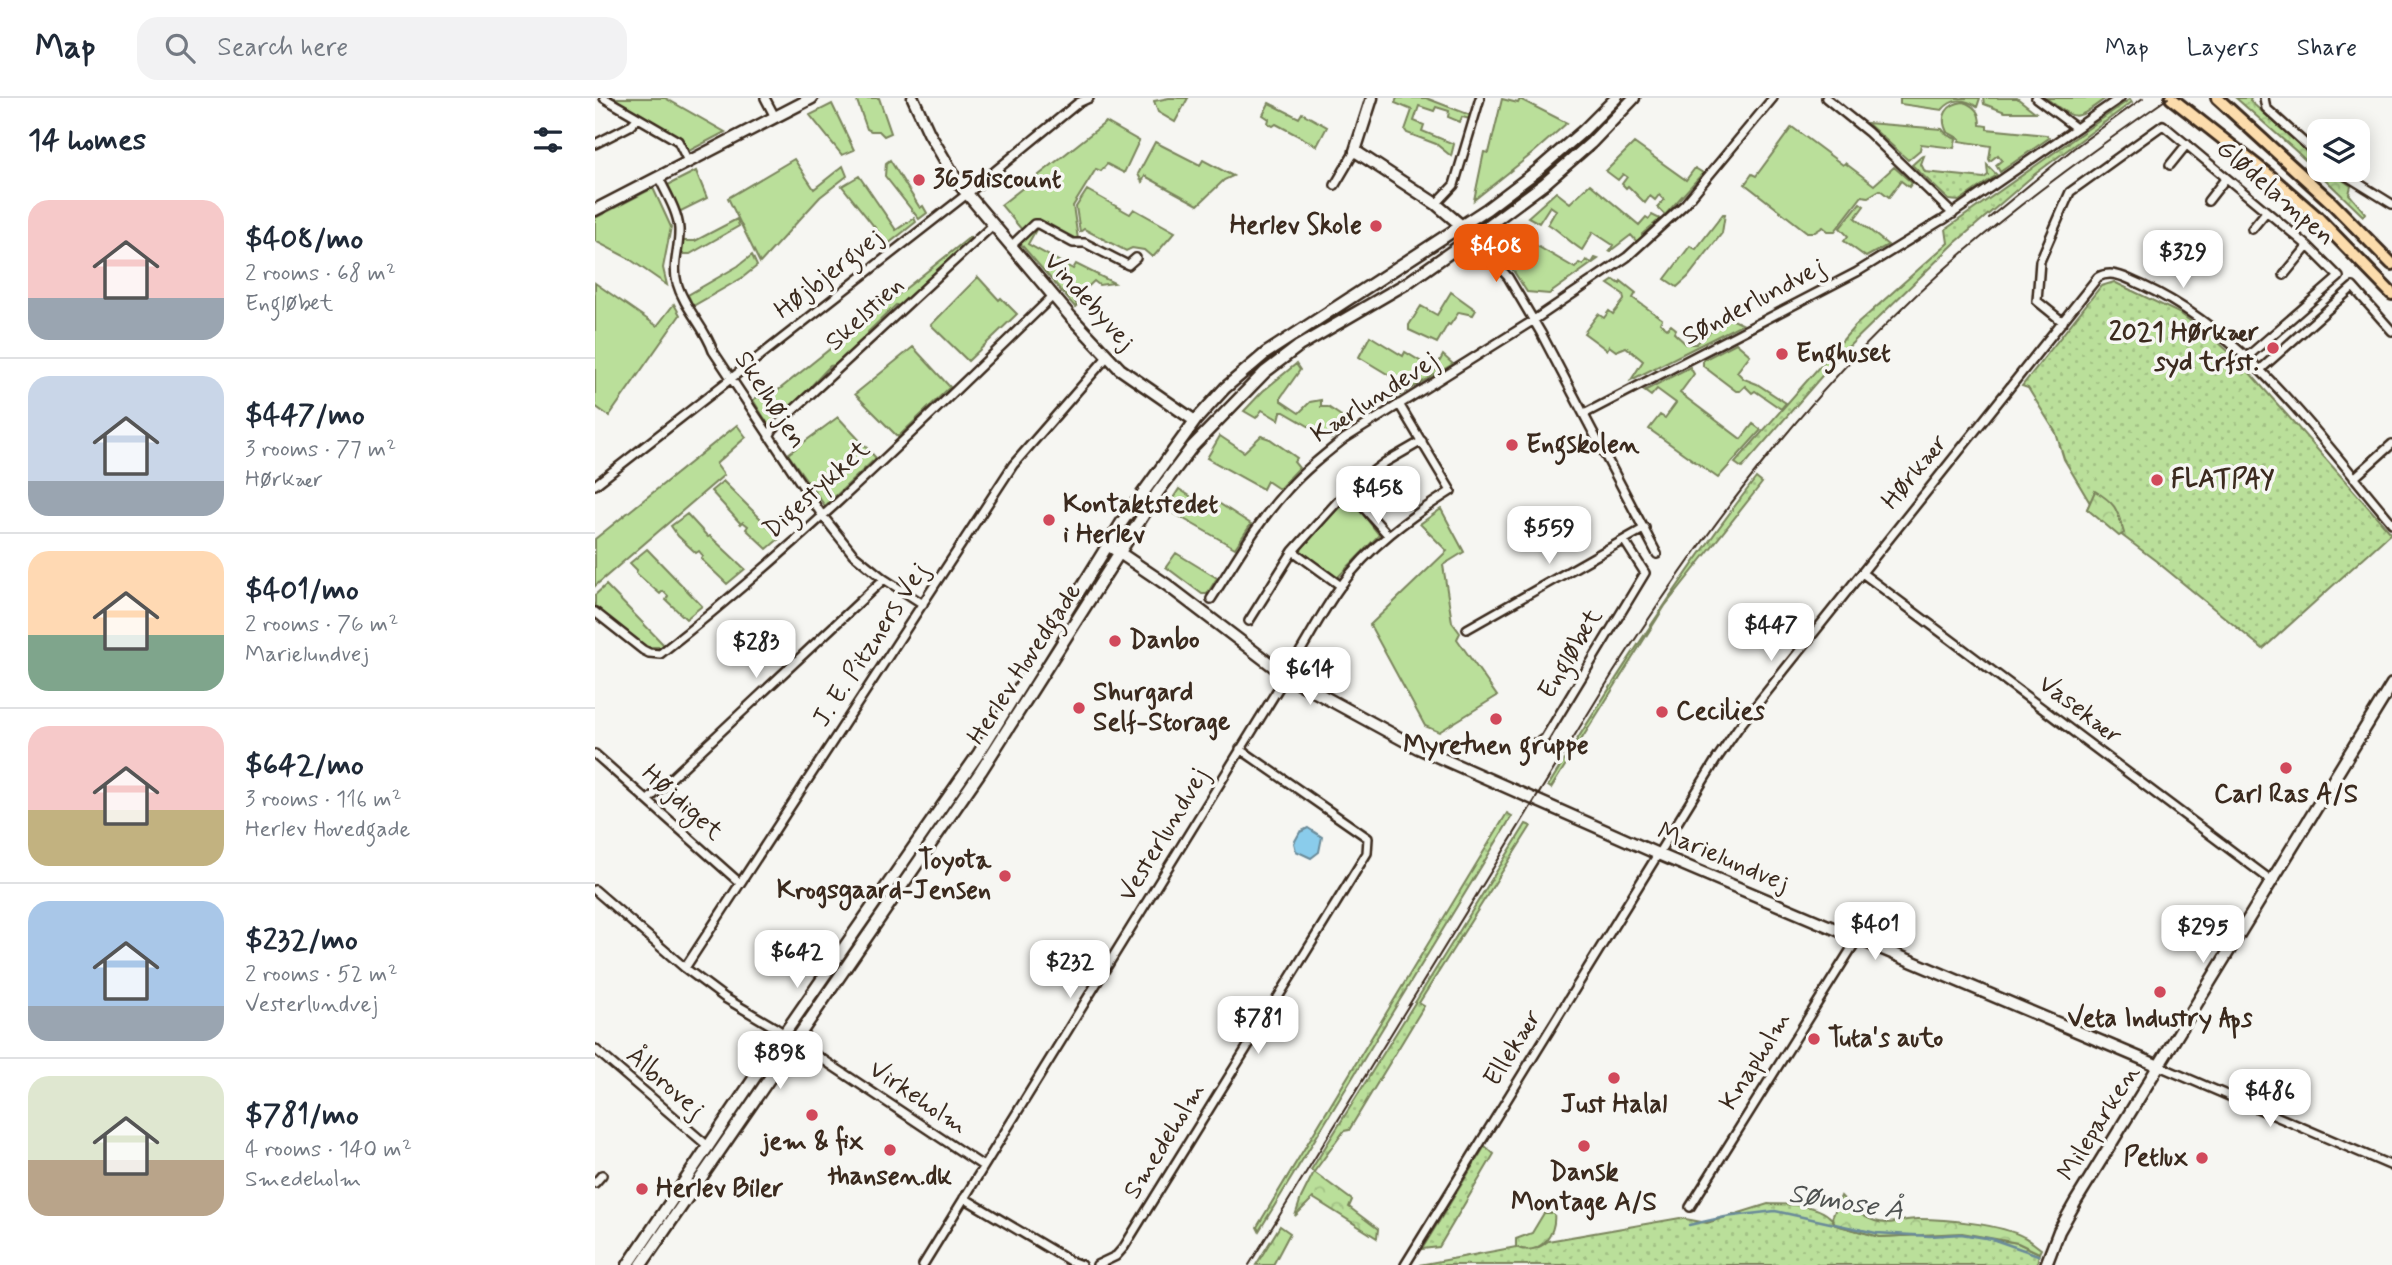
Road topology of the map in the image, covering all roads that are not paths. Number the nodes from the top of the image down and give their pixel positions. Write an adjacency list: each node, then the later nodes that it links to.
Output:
1 (604, 98): 19 (street)
2 (765, 98): 18 (street)
3 (811, 98): 18 (main road)
4 (913, 98): 31 (main road, Vindebyvej)
5 (1089, 98): 16 (street, Højbjergvej)
6 (1372, 98): 24 (main road)
7 (1480, 98): 33 (street)
8 (1616, 98): 39 (main road, Herlev Hovedgade)
9 (1635, 98): 41 (main road, Herlev Hovedgade)
10 (1773, 98): 49 (street, Kærlundevej)
11 (1826, 98): 37 (street)
12 (2036, 98): 20 (street)
13 (2120, 98): 20 (street, Sønderlundvej)
14 (2217, 98): 45 (main road)
15 (2263, 99): 23 (street)
16 (1078, 100): 31 (street, Højbjergvej)
17 (2174, 100): 47 (main road)
18 (775, 117): 25 (main road)
19 (638, 118): 21 (street); 25 (street)
20 (2077, 128): 37 (street, Sønderlundvej)
21 (595, 144)
22 (2187, 144): 26 (street); 28 (street, Glødelampen); 50 (street, Glødelampen)
23 (2307, 145)
24 (1355, 151): 30 (street); 33 (main road)
25 (688, 161): 27 (main road)
26 (2170, 166)
27 (659, 178): 35 (main road); 55 (street, Skelhøjen)
28 (2226, 178): 32 (street); 36 (street, Glødelampen)
29 (2356, 182): 34 (street)
30 (1335, 185)
31 (967, 194): 38 (main road, Vindebyvej); 55 (street, Højbjergvej)
32 (2208, 201)
33 (1436, 204): 39 (main road)
34 (2392, 204)
35 (595, 210)
36 (2266, 212): 40 (street); 43 (street, Glødelampen)
37 (1953, 214): 57 (street, Sønderlundvej)
38 (993, 225): 42 (main road, Vindebyvej); 60 (street, Skelstien)
39 (1463, 227): 41 (street); 58 (main road, Herlev Hovedgade)
40 (2252, 229)
41 (1473, 237): 49 (street); 59 (main road, Herlev Hovedgade)
42 (1011, 246): 44 (street, Vindebyvej); 48 (main road, Vindebyvej)
43 (2308, 246): 46 (street); 53 (street, Glødelampen)
44 (1136, 258)
45 (2392, 264)
46 (2284, 275)
47 (2392, 295)
48 (1053, 296): 52 (main road, Vindebyvej); 66 (street, Digestykket)
49 (1534, 320): 56 (street, Kærlundevej); 57 (street)
50 (2063, 322): 53 (street, Hørkær); 75 (street, Hørkær)
51 (2392, 331): 54 (street)
52 (1107, 357): 58 (main road, Vindebyvej); 79 (street, J. E. Pitzners Vej)
53 (2247, 357): 54 (street, Hørkær)
54 (2261, 369): 63 (street, Hørkær)
55 (732, 378): 60 (street, Skelhøjen); 65 (street, Højbjergvej)
56 (1399, 404): 61 (street); 78 (street, Kærlundevej)
57 (1584, 414): 68 (street)
58 (1195, 421): 59 (street, Vindebyvej); 71 (main road, Herlev Hovedgade)
59 (1208, 430): 73 (main road, Herlev Hovedgade)
60 (769, 437): 66 (street, Skelhøjen)
61 (1422, 441): 64 (street); 69 (street)
62 (2392, 444): 63 (street)
63 (2354, 478): 67 (street, Hørkær)
64 (1356, 484)
65 (595, 485)
66 (822, 516): 76 (street, Skelhøjen); 80 (street, Digestykket)
67 (2392, 523)
68 (1645, 528): 70 (street, Engløbet); 74 (street)
69 (1388, 535): 72 (street); 77 (street)
70 (1624, 540): 82 (street, Engløbet); 86 (street, Engløbet)
71 (1108, 545): 73 (main road, Marielundvej); 96 (main road, Herlev Hovedgade)
72 (1293, 551): 77 (street); 81 (street)
73 (1121, 553): 84 (main road, Marielundvej); 97 (main road, Herlev Hovedgade)
74 (1657, 554)
75 (1862, 573): 90 (street, Hørkær); 91 (street, Vasekær)
76 (884, 579): 79 (street, Skelhøjen); 89 (street)
77 (1341, 586): 83 (street)
78 (1211, 599)
79 (923, 604): 92 (street, J. E. Pitzners Vej)
80 (595, 612)
81 (1249, 621)
82 (1467, 629)
83 (1297, 657)
84 (1286, 676): 87 (street, Vesterlundvej); 90 (main road, Marielundvej)
85 (2392, 684): 91 (main road, Mileparken)
86 (1528, 744)
87 (1240, 750): 101 (street, Vesterlundvej); 111 (street, Smedeholm)
88 (595, 754): 89 (street, Højdiget)
89 (647, 800): 92 (street, Højdiget)
90 (1658, 854): 94 (main road, Marielundvej); 112 (street, Ellekær)
91 (2272, 881): 99 (main road, Mileparken)
92 (740, 883): 95 (street, J. E. Pitzners Vej)
93 (595, 890): 95 (street, Virkeholm)
94 (1858, 938): 99 (main road, Marielundvej); 106 (street, Knapholm)
95 (685, 968): 96 (street, Virkeholm)
96 (784, 1034): 97 (street, Virkeholm); 100 (main road, Herlev Hovedgade)
97 (795, 1042): 101 (street, Virkeholm); 108 (main road, Herlev Hovedgade)
98 (595, 1049): 100 (street, Ålbrovej)
99 (2159, 1066): 102 (street, Marielundvej); 113 (main road, Mileparken)
100 (709, 1147): 107 (main road, Herlev Hovedgade)
101 (983, 1166): 105 (street, Vesterlundvej)
102 (2392, 1166)
103 (602, 1175): 104 (street)
104 (595, 1183)
105 (964, 1198): 109 (street, Vesterlundvej); 110 (street)
106 (1690, 1207)
107 (628, 1265)
108 (641, 1265)
109 (923, 1265)
110 (1081, 1265)
111 (1097, 1265)
112 (1405, 1265)
113 (2046, 1265)

